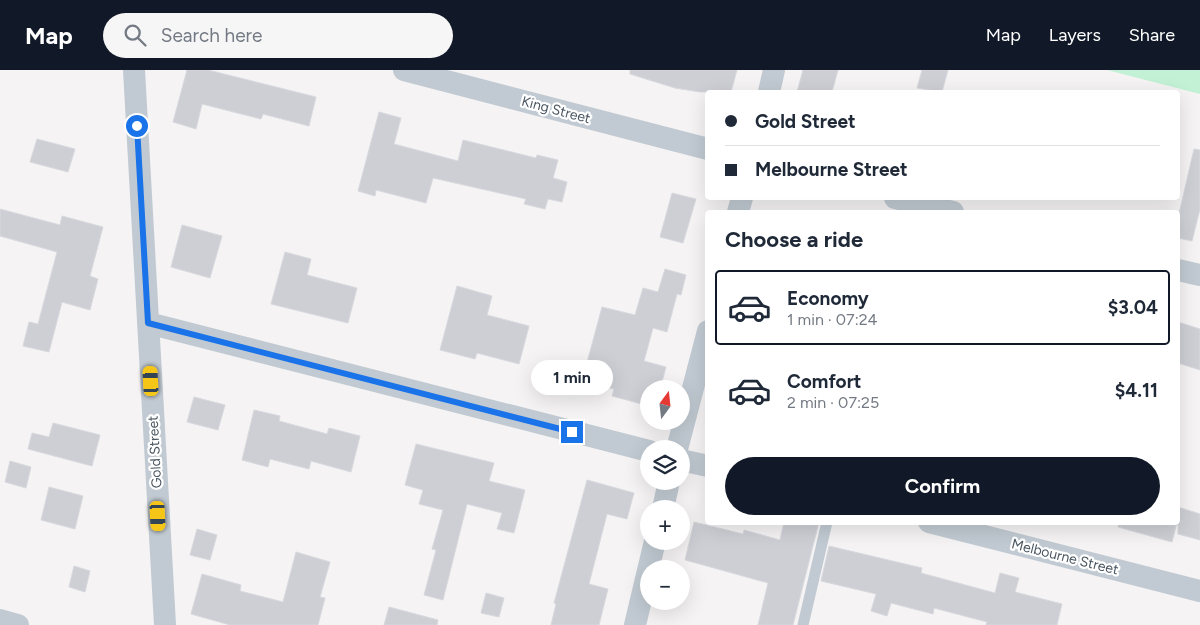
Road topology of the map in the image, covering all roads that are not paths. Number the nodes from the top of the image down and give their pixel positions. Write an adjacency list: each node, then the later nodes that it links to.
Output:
1 (134, 70): 10 (street, Gold Street)
2 (404, 70): 5 (street, King Street)
3 (774, 70): 4 (street)
4 (769, 90)
5 (705, 148)
6 (903, 200): 7 (street)
7 (945, 210)
8 (1180, 271): 9 (street)
9 (1200, 276)
10 (148, 323): 13 (street); 22 (street, Gold Street)
11 (705, 342): 12 (street)
12 (679, 440)
13 (640, 449)
14 (690, 462): 15 (street)
15 (705, 465)
16 (826, 525): 24 (lane)
17 (941, 525): 19 (street, Melbourne Street)
18 (653, 550): 23 (street)
19 (1200, 591)
20 (0, 620): 21 (street)
21 (18, 625)
22 (165, 625)
23 (635, 625)
24 (803, 625)

